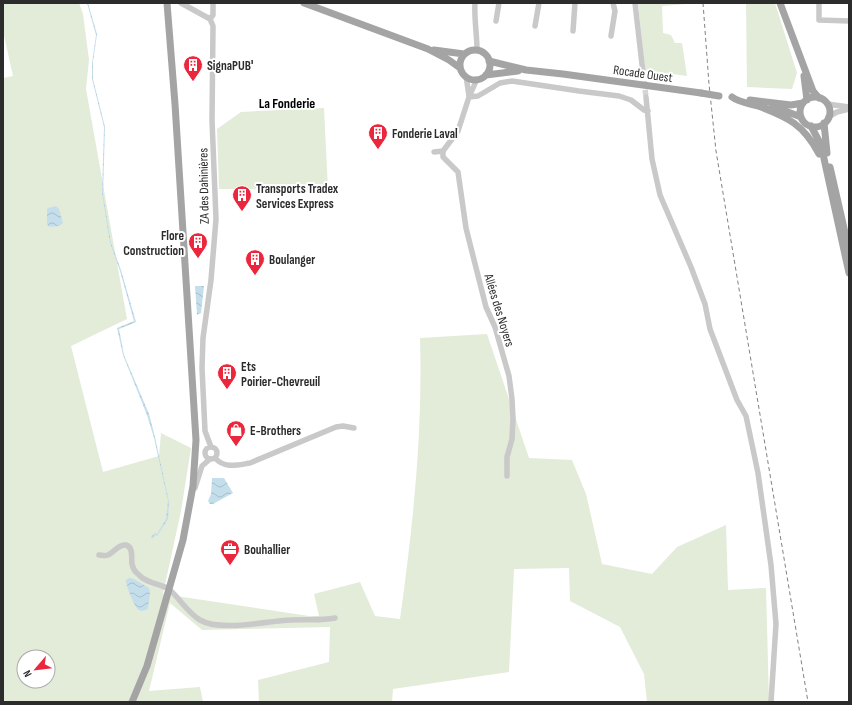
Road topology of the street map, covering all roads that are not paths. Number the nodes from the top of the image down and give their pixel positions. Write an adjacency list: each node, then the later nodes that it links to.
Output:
1 (168, 3): 51 (main road)
2 (181, 3): 13 (street)
3 (213, 3): 13 (street, ZA des Dahinières)
4 (304, 3): 19 (main road)
5 (475, 3): 20 (street)
6 (499, 3): 14 (street)
7 (539, 3): 16 (street)
8 (575, 3): 17 (street)
9 (614, 3): 18 (street)
10 (635, 3): 26 (street)
11 (780, 3): 23 (main road)
12 (819, 3): 15 (street)
13 (210, 19): 48 (street, ZA des Dahinières)
14 (496, 21)
15 (849, 21)
16 (535, 26)
17 (573, 31)
18 (611, 36)
19 (428, 49): 21 (main road); 24 (main road)
20 (477, 50): 21 (main road); 22 (main road)
21 (464, 54): 24 (main road)
22 (489, 61): 25 (main road, Rocade Ouest); 27 (main road)
23 (802, 62): 33 (main road); 35 (main road)
24 (460, 68): 28 (main road)
25 (526, 70): 27 (main road, Rocade Ouest); 32 (main road, Rocade Ouest, bridge)
26 (643, 73)
27 (486, 75): 29 (main road)
28 (466, 76): 29 (main road); 30 (street)
29 (477, 79): 30 (street)
30 (469, 97): 38 (street); 43 (street)
31 (646, 97): 38 (street)
32 (732, 97): 34 (main road, Rocade Ouest); 44 (main road)
33 (819, 98): 35 (main road); 36 (main road)
34 (756, 101): 35 (main road, Rocade Ouest); 39 (main road, Rocade Ouest)
35 (805, 101): 39 (main road)
36 (827, 104): 37 (street); 40 (main road)
37 (849, 108): 40 (street)
38 (648, 111): 56 (street)
39 (801, 117): 41 (main road)
40 (826, 120): 41 (main road); 45 (main road)
41 (811, 126): 44 (main road)
42 (434, 152): 43 (street)
43 (443, 154): 50 (street, Allées des Noyers)
44 (827, 177): 46 (main road)
45 (849, 250)
46 (849, 273)
47 (354, 428): 49 (street)
48 (211, 447): 49 (street); 49 (street)
49 (212, 458): 51 (street)
50 (506, 476)
51 (190, 505): 53 (main road)
52 (99, 555): 53 (street)
53 (169, 588): 54 (street); 55 (main road)
54 (335, 618)
55 (132, 702)
56 (771, 702)

